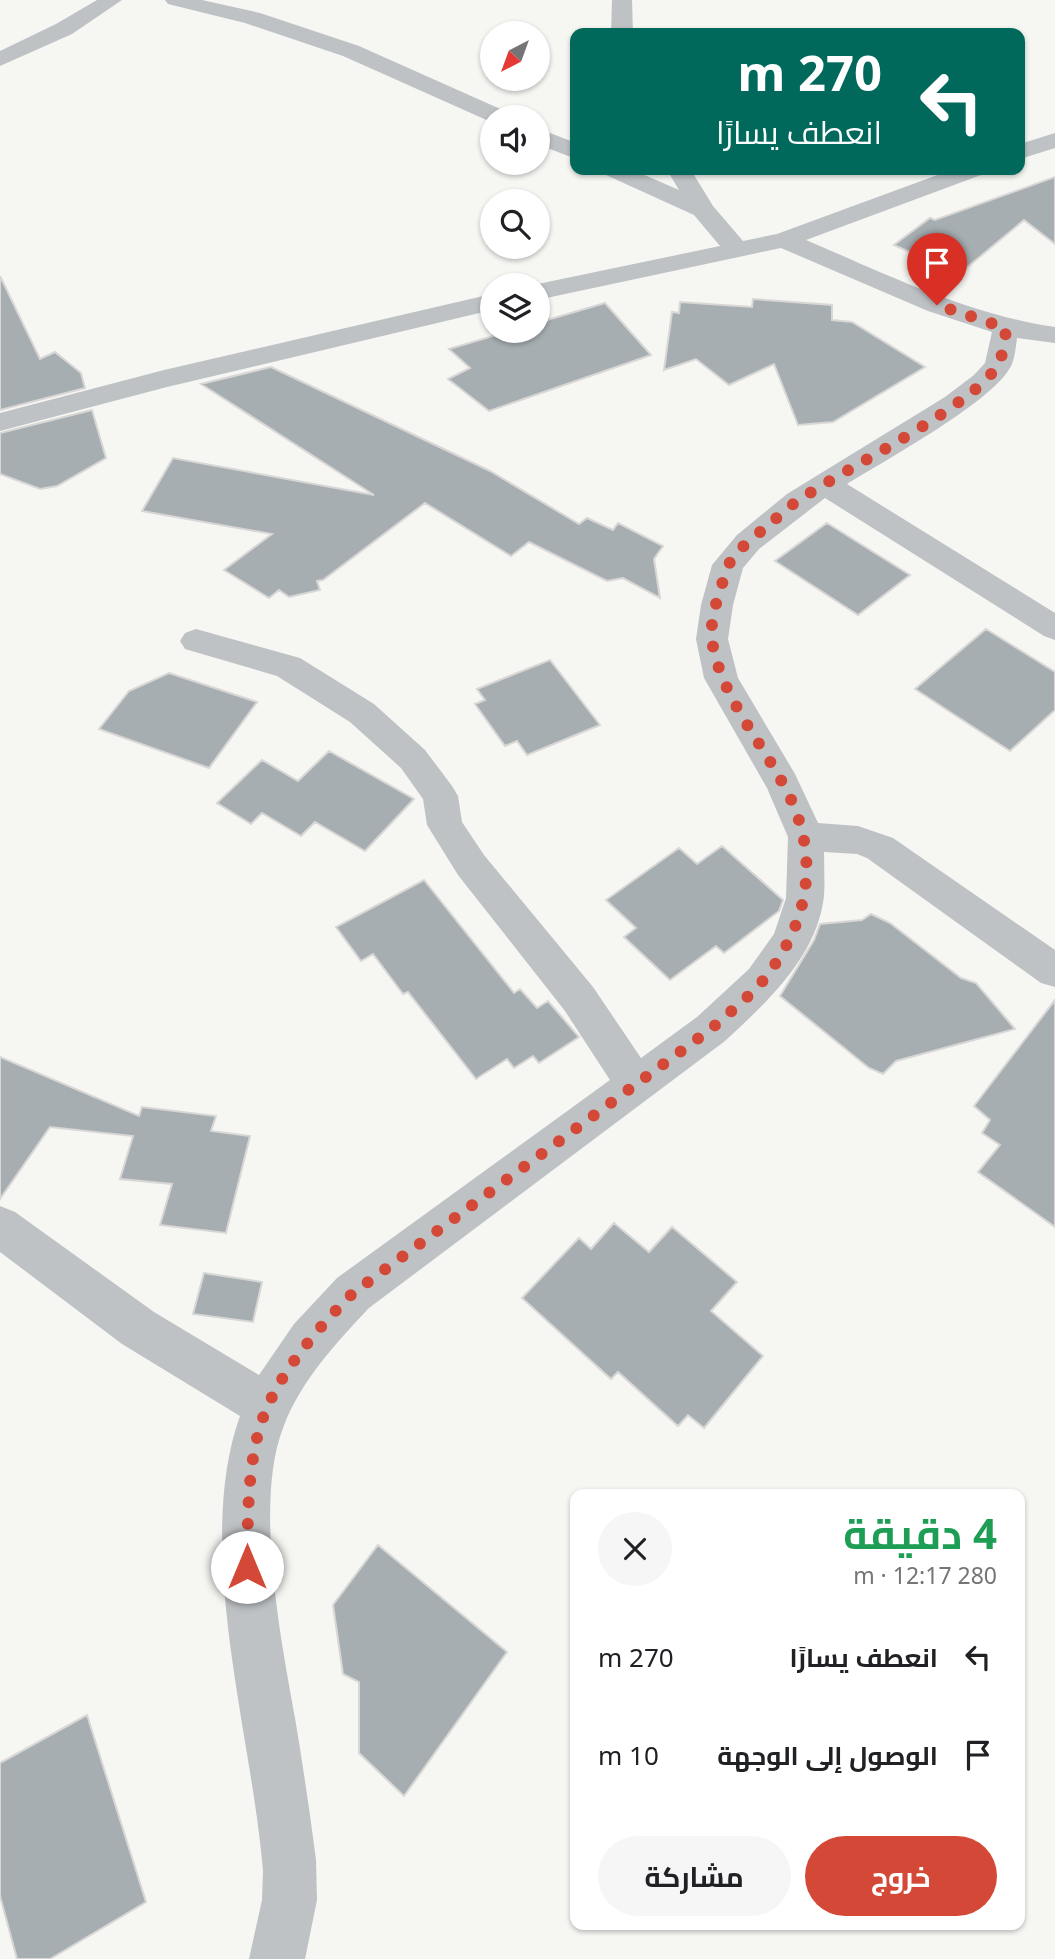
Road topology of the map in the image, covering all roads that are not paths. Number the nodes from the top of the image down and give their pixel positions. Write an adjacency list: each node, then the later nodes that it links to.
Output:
1 (112, 0): 5 (street)
2 (175, 0): 6 (street)
3 (622, 0): 4 (street)
4 (622, 28)
5 (0, 60)
6 (480, 109)
7 (1055, 140): 10 (street)
8 (550, 141): 9 (street)
9 (570, 149)
10 (1025, 150)
11 (625, 175): 14 (street)
12 (682, 175): 14 (street)
13 (960, 175): 15 (street)
14 (702, 210): 16 (street)
15 (784, 240): 16 (street); 19 (street)
16 (738, 251): 17 (street)
17 (550, 289)
18 (480, 305): 21 (street)
19 (1006, 328): 20 (street); 22 (street)
20 (1055, 335)
21 (0, 422)
22 (825, 484): 23 (street); 25 (street)
23 (1055, 628)
24 (197, 641): 27 (street)
25 (806, 837): 26 (street); 27 (street)
26 (1055, 971)
27 (636, 1084): 29 (street)
28 (0, 1226): 29 (street)
29 (269, 1407): 30 (street)
30 (277, 1959)

